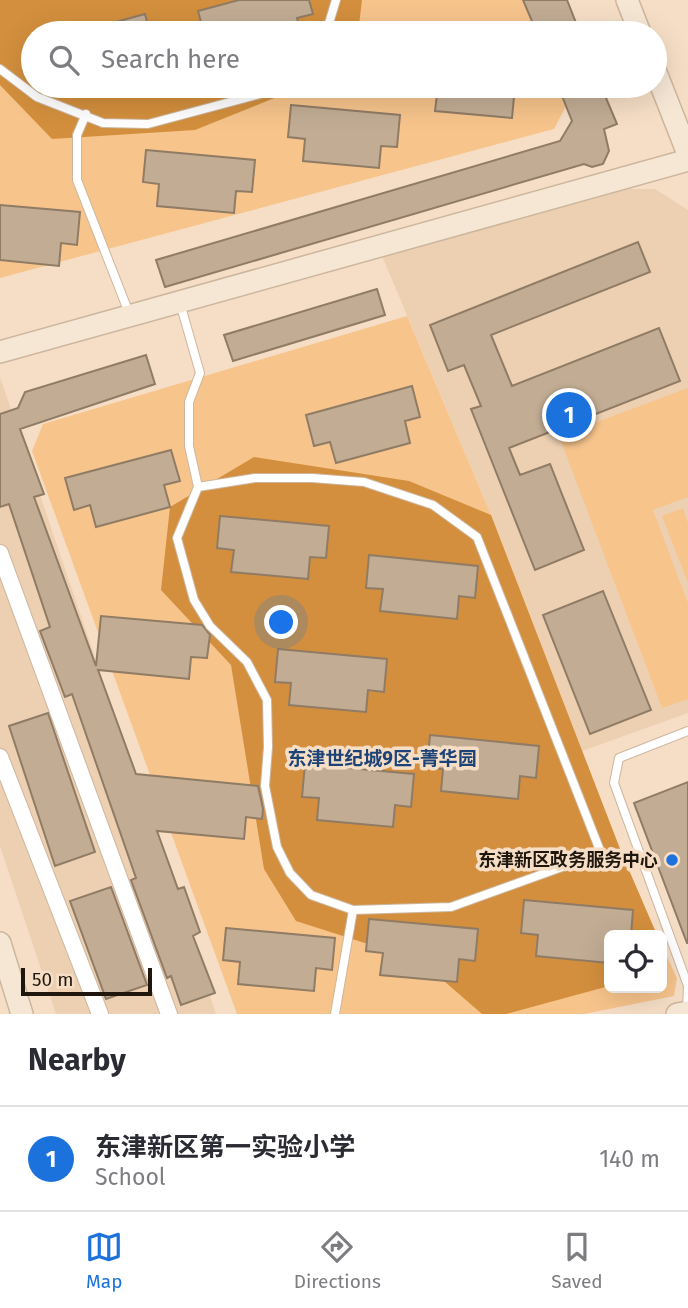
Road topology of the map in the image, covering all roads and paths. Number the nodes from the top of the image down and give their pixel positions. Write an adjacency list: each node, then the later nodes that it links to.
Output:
1 (336, 0): 3 (lane)
2 (627, 0): 4 (street)
3 (330, 21)
4 (635, 21)
5 (0, 69): 6 (lane)
6 (21, 85)
7 (40, 98): 10 (lane)
8 (245, 98): 10 (lane)
9 (666, 98): 11 (street)
10 (86, 114): 14 (lane)
11 (688, 154)
12 (688, 160): 13 (street)
13 (180, 302): 14 (street); 16 (lane)
14 (130, 316): 15 (street)
15 (0, 352)
16 (198, 487): 20 (lane); 20 (lane)
17 (0, 553): 25 (street)
18 (688, 731): 22 (lane)
19 (0, 757): 24 (street)
20 (353, 911): 26 (lane)
21 (0, 943): 23 (street)
22 (688, 1012): 27 (street)
23 (22, 1014)
24 (100, 1014)
25 (169, 1014)
26 (335, 1014)
27 (677, 1014)

